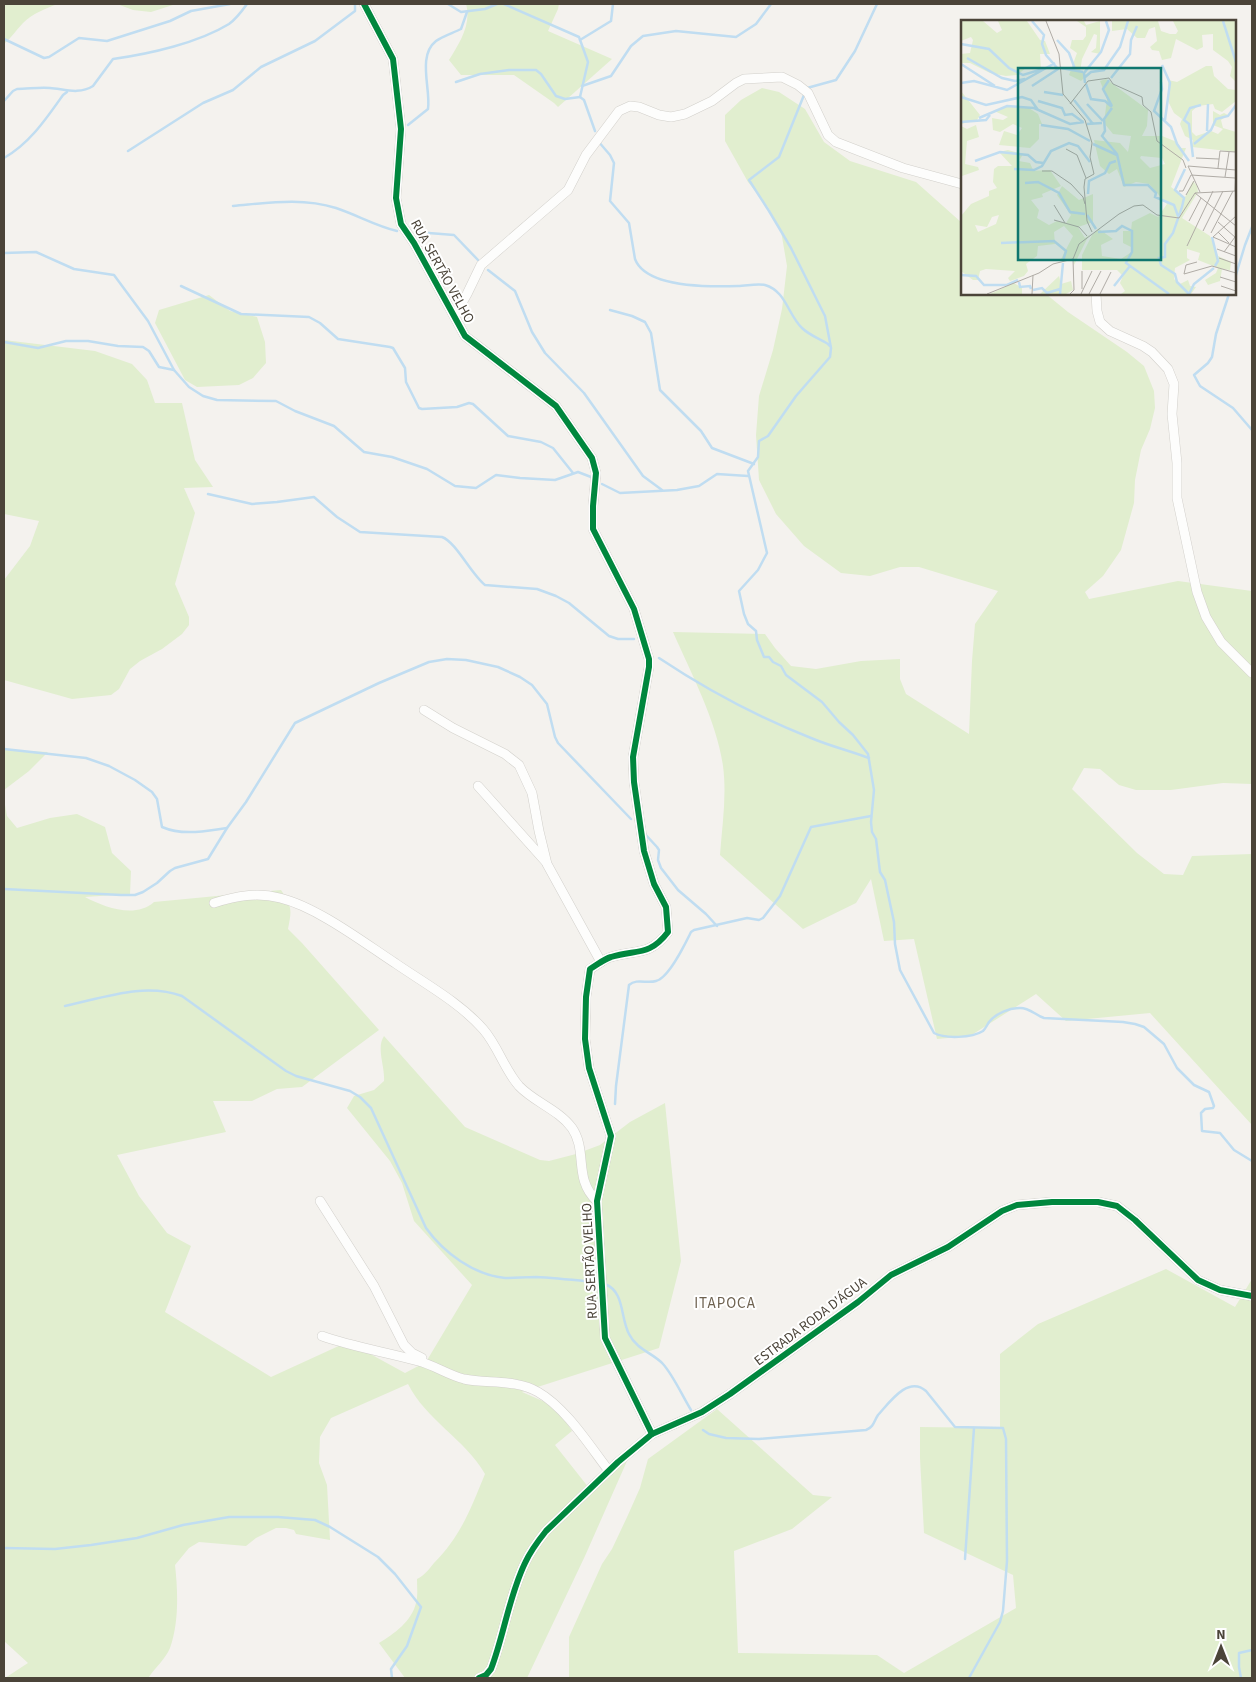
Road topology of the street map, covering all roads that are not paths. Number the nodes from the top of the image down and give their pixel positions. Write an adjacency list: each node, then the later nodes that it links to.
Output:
1 (364, 4): 4 (street, RUA SERTÃO VELHO)
2 (961, 184): 4 (street)
3 (1096, 295): 5 (street)
4 (455, 315): 10 (street, RUA SERTÃO VELHO)
5 (1252, 673)
6 (424, 710): 8 (street)
7 (478, 786): 8 (street)
8 (547, 864): 10 (street)
9 (214, 903): 12 (street)
10 (602, 962): 12 (street, RUA SERTÃO VELHO)
11 (320, 1201): 15 (street)
12 (596, 1201): 16 (street, RUA SERTÃO VELHO)
13 (1252, 1296): 16 (street, ESTRADA RODA D'ÁGUA)
14 (322, 1336): 15 (street)
15 (433, 1366): 17 (street)
16 (652, 1434): 17 (street, ESTRADA RODA D'ÁGUA)
17 (609, 1471): 18 (street, ESTRADA RODA D'ÁGUA)
18 (484, 1677)

